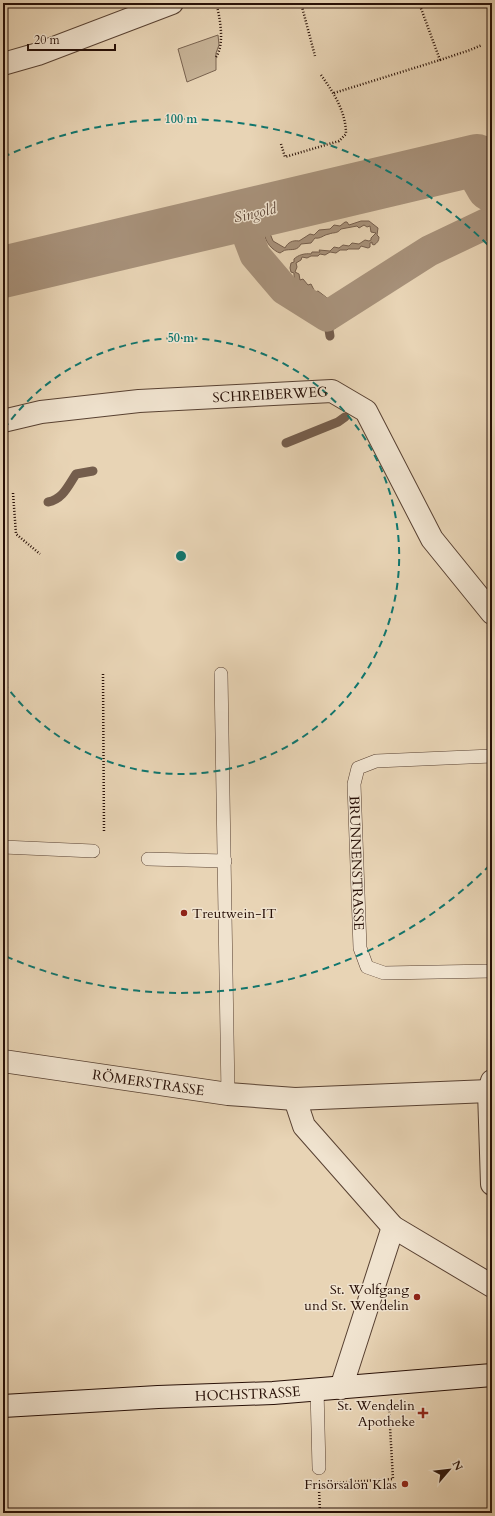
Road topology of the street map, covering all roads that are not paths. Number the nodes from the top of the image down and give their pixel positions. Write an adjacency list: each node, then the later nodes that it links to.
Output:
1 (172, 3): 2 (street)
2 (3, 64)
3 (3, 421): 4 (street, SCHREIBERWEG)
4 (492, 613)
5 (222, 674): 10 (lane)
6 (492, 756): 11 (lane, BRUNNENSTRASSE)
7 (3, 847): 8 (lane)
8 (93, 851)
9 (148, 859): 10 (lane)
10 (225, 861): 14 (lane)
11 (492, 971)
12 (3, 1061): 14 (street, RÖMERSTRASSE)
13 (490, 1086): 15 (street, RÖMERSTRASSE); 16 (street)
14 (228, 1094): 15 (street, RÖMERSTRASSE)
15 (295, 1099): 17 (street)
16 (492, 1184)
17 (393, 1227): 18 (street); 20 (street)
18 (492, 1286)
19 (492, 1375): 20 (street, HOCHSTRASSE)
20 (341, 1388): 21 (street, HOCHSTRASSE)
21 (316, 1390): 22 (street, HOCHSTRASSE); 23 (lane)
22 (3, 1406)
23 (319, 1468)

